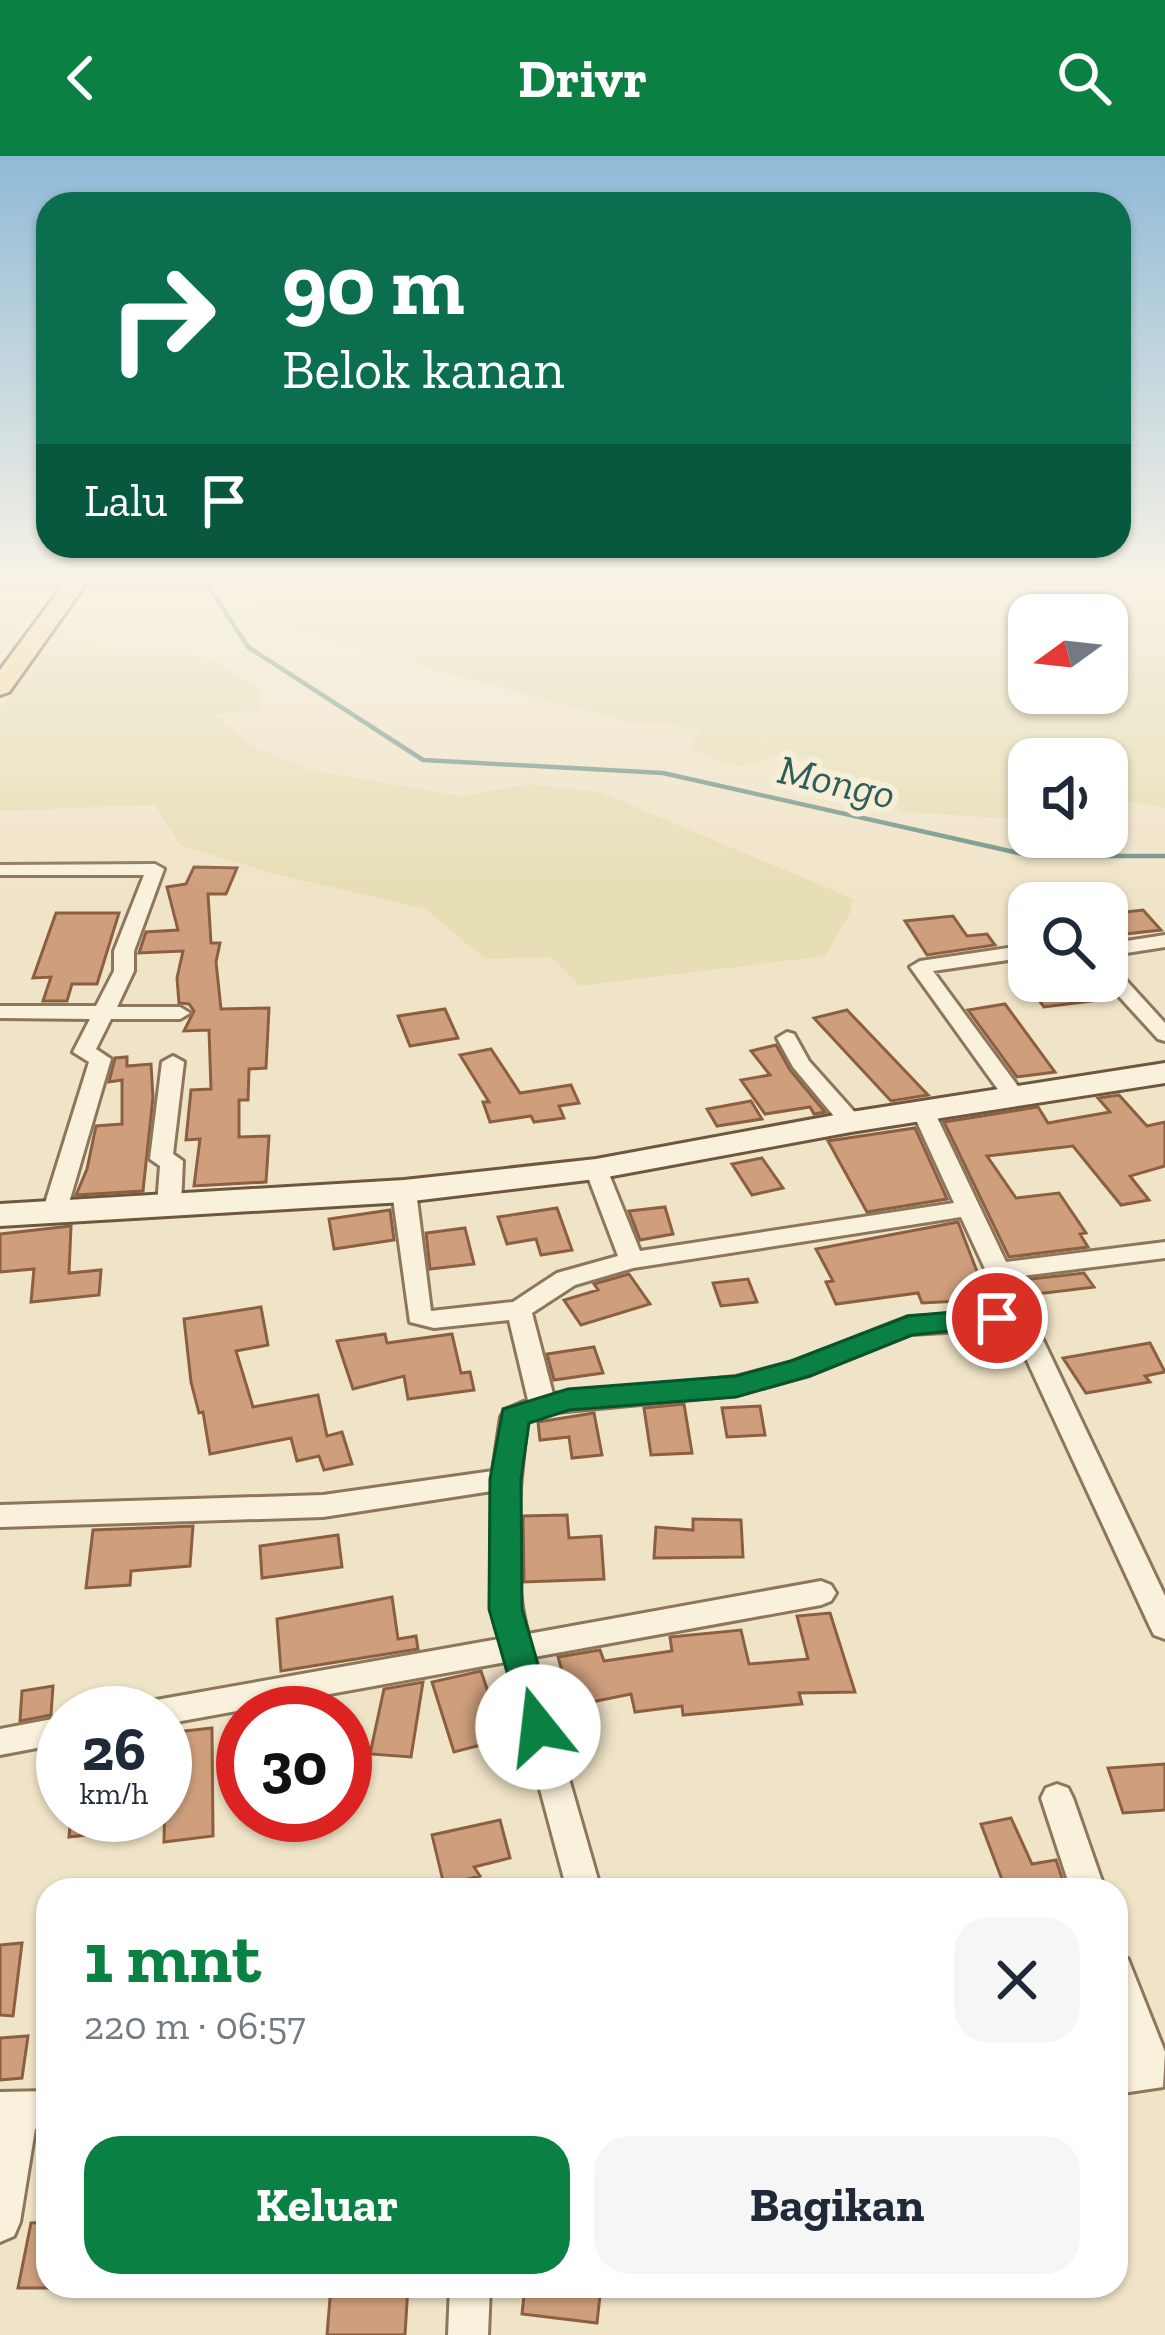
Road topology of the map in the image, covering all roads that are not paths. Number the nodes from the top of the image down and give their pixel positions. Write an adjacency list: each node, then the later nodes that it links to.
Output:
1 (0, 870): 7 (street)
2 (1165, 941): 3 (street)
3 (1128, 947)
4 (1008, 954): 13 (street)
5 (1128, 994): 9 (street)
6 (0, 1012): 7 (street)
7 (105, 1012): 8 (street); 20 (street)
8 (181, 1013)
9 (1165, 1035)
10 (788, 1038): 15 (street)
11 (173, 1062): 18 (street)
12 (1165, 1073): 13 (main road)
13 (1016, 1097): 14 (main road)
14 (923, 1111): 15 (main road); 19 (street)
15 (851, 1122): 16 (main road)
16 (596, 1169): 17 (main road); 23 (street)
17 (404, 1191): 18 (main road); 25 (street)
18 (169, 1205): 20 (main road)
19 (970, 1208): 23 (street); 24 (street)
20 (54, 1213): 21 (main road)
21 (0, 1215)
22 (1165, 1250): 24 (street)
23 (632, 1260): 25 (street)
24 (1001, 1270): 26 (street)
25 (519, 1310): 27 (street)
26 (1023, 1319): 27 (street); 31 (street)
27 (542, 1404): 28 (street)
28 (506, 1479): 29 (street); 32 (street)
29 (0, 1516)
30 (821, 1593): 32 (street)
31 (1165, 1627)
32 (516, 1646): 33 (street); 37 (street)
33 (192, 1706)
34 (36, 1735): 35 (street)
35 (0, 1742)
36 (1057, 1798): 38 (street)
37 (581, 1878)
38 (1084, 1878)
39 (1128, 2014): 40 (street)
40 (1144, 2072)
41 (22, 2110): 42 (street)
42 (0, 2222)
43 (470, 2298): 44 (street)
44 (468, 2335)

